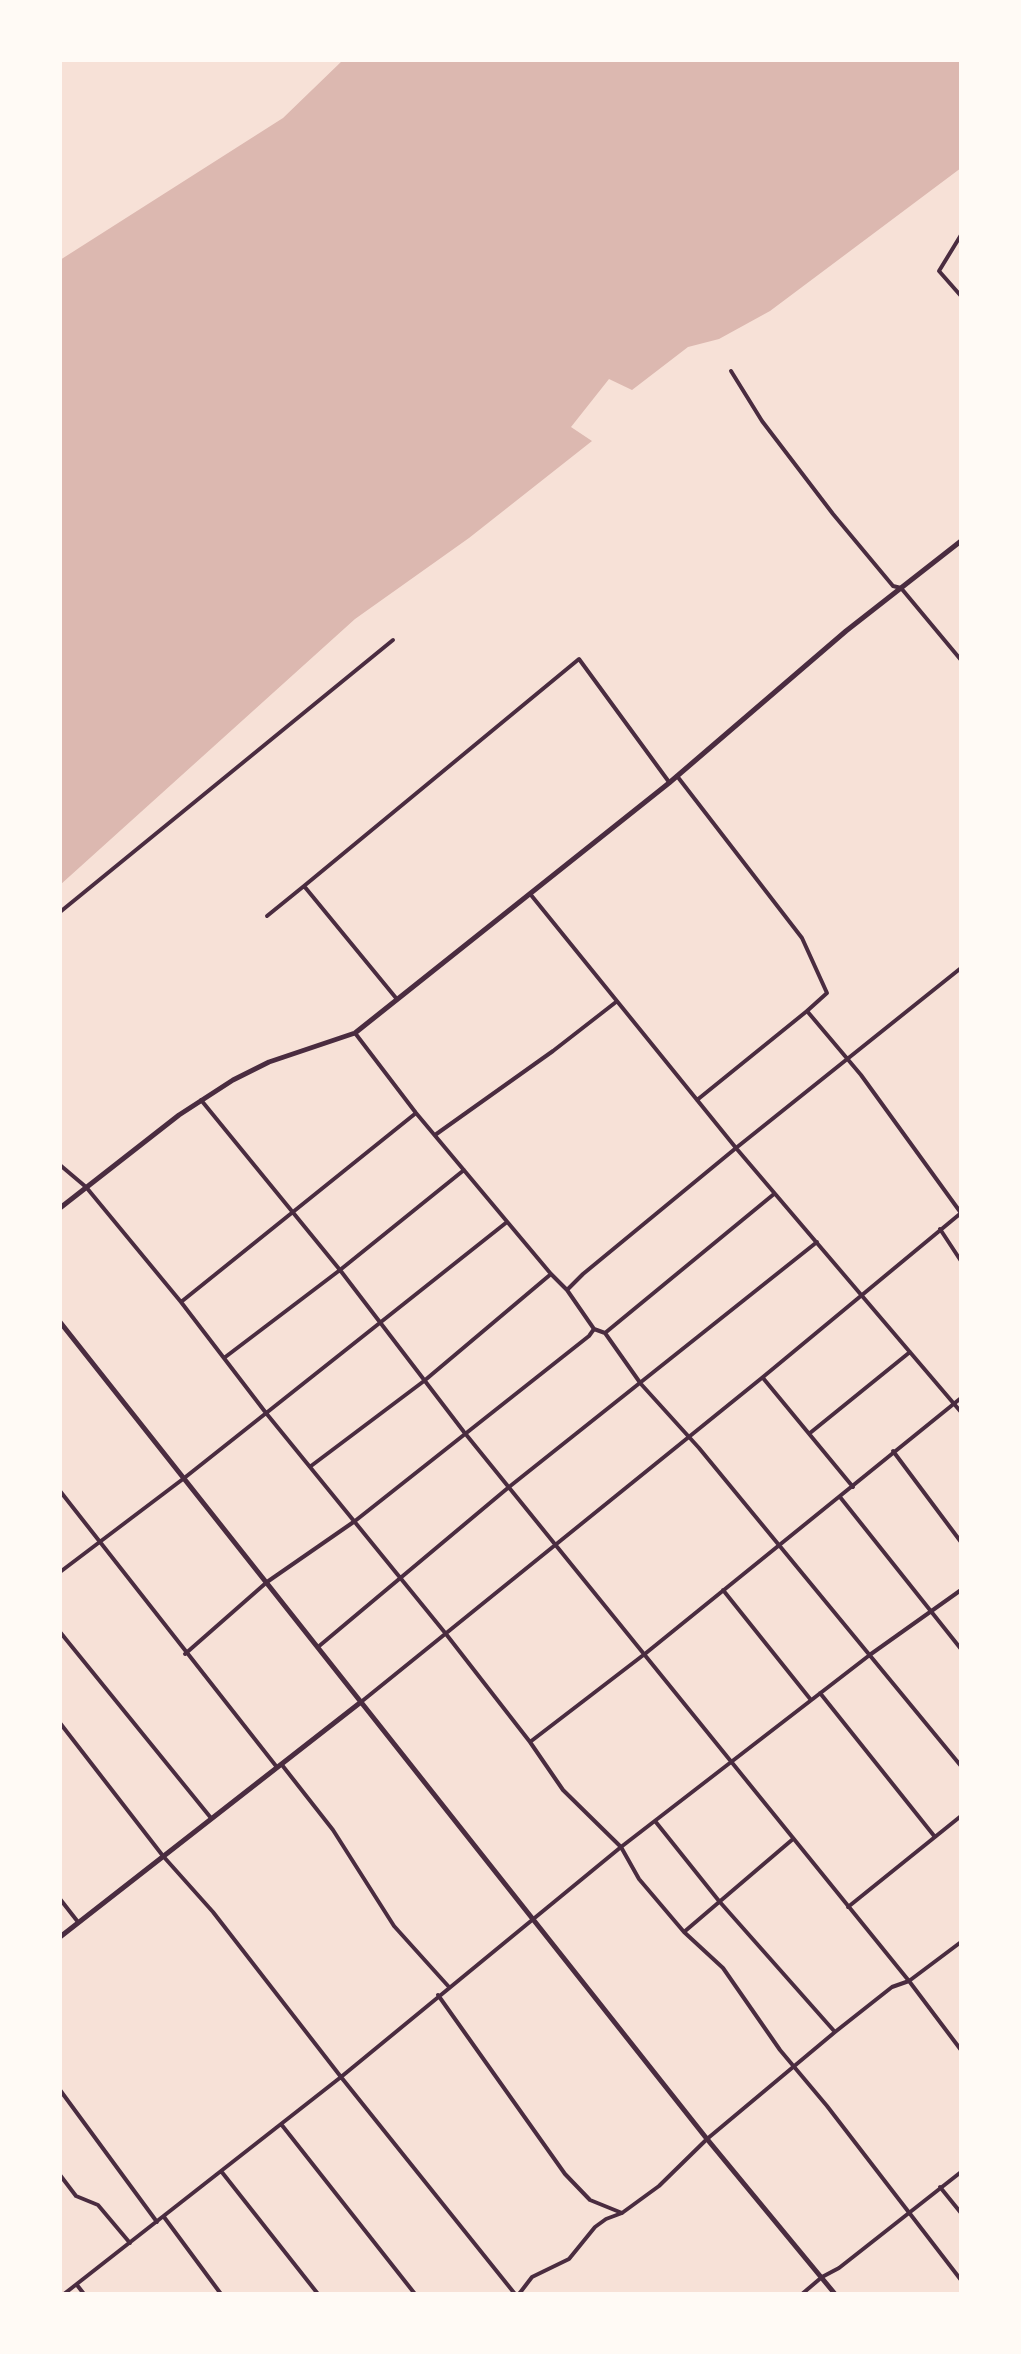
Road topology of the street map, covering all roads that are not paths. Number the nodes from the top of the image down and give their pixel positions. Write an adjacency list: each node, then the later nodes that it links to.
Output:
1 (961, 235): 2 (street)
2 (961, 296)
3 (731, 371): 5 (street)
4 (961, 541): 5 (street)
5 (901, 588): 7 (street); 8 (street)
6 (393, 640): 12 (street)
7 (961, 660)
8 (677, 776): 9 (street); 17 (street)
9 (669, 783): 10 (street); 11 (street)
10 (304, 886): 13 (street); 15 (street)
11 (531, 895): 15 (street); 16 (street)
12 (60, 912)
13 (267, 916)
14 (961, 968): 19 (street)
15 (396, 998): 18 (street)
16 (616, 1002): 21 (street); 23 (street)
17 (807, 1011): 19 (street); 21 (street)
18 (355, 1033): 20 (street); 22 (street)
19 (848, 1059): 24 (street); 31 (street)
20 (201, 1100): 27 (street); 30 (street)
21 (697, 1100): 24 (street)
22 (416, 1113): 23 (street); 30 (street)
23 (435, 1135): 26 (street)
24 (736, 1148): 28 (street); 38 (street)
25 (60, 1165): 27 (street)
26 (464, 1170): 32 (street); 36 (street)
27 (86, 1187): 29 (street); 40 (street)
28 (774, 1194): 34 (street); 44 (street)
29 (60, 1208)
30 (292, 1212): 36 (street); 40 (street)
31 (961, 1213): 33 (street)
32 (507, 1222): 37 (street); 42 (street)
33 (940, 1229): 35 (street); 39 (street)
34 (817, 1242): 39 (street); 49 (street)
35 (961, 1261)
36 (340, 1270): 42 (street); 46 (street)
37 (551, 1274): 38 (street); 48 (street)
38 (567, 1290): 43 (street)
39 (862, 1294): 45 (street); 47 (street)
40 (181, 1302): 46 (street)
41 (60, 1322): 59 (street)
42 (379, 1323): 48 (street); 53 (street)
43 (594, 1329): 44 (street); 54 (street)
44 (605, 1333): 49 (street)
45 (910, 1352): 51 (street); 55 (street)
46 (224, 1358): 53 (street)
47 (763, 1377): 55 (street); 56 (street)
48 (424, 1381): 54 (street); 58 (street)
49 (641, 1384): 56 (street); 60 (street)
50 (961, 1398): 51 (street)
51 (954, 1403): 52 (street); 57 (street)
52 (961, 1412)
53 (266, 1413): 58 (street); 59 (street)
54 (464, 1432): 60 (street); 64 (street)
55 (810, 1433): 61 (street)
56 (688, 1436): 67 (street); 68 (street)
57 (893, 1451): 61 (street); 66 (street)
58 (311, 1466): 64 (street)
59 (183, 1479): 65 (street); 71 (street)
60 (509, 1487): 67 (street); 70 (street)
61 (853, 1487): 63 (street)
62 (60, 1491): 65 (street)
63 (840, 1497): 68 (street); 74 (street)
64 (355, 1521): 70 (street); 71 (street)
65 (99, 1540): 69 (street); 80 (street)
66 (961, 1542)
67 (555, 1543): 76 (street); 79 (street)
68 (780, 1544): 72 (street); 81 (street)
69 (60, 1572)
70 (401, 1577): 76 (street); 77 (street)
71 (267, 1582): 77 (street); 80 (street)
72 (723, 1590): 79 (street); 83 (street)
73 (961, 1590): 74 (street)
74 (932, 1611): 78 (street); 81 (street)
75 (60, 1632): 91 (street)
76 (446, 1634): 84 (street); 86 (street)
77 (318, 1647): 84 (street)
78 (961, 1649)
79 (646, 1653): 86 (street); 87 (street)
80 (185, 1654): 88 (street)
81 (871, 1654): 82 (street); 89 (street)
82 (820, 1693): 83 (street); 93 (street)
83 (811, 1700): 87 (street)
84 (361, 1702): 88 (street); 100 (street)
85 (60, 1723): 96 (street)
86 (530, 1742): 95 (street)
87 (733, 1761): 92 (street); 94 (street)
88 (278, 1764): 91 (street); 106 (street)
89 (961, 1766)
90 (961, 1816): 93 (street)
91 (211, 1818): 96 (street)
92 (655, 1821): 95 (street); 98 (street)
93 (935, 1837): 99 (street)
94 (793, 1839): 98 (street); 99 (street)
95 (621, 1847): 100 (street); 102 (street)
96 (163, 1856): 101 (street); 111 (street)
97 (60, 1899): 101 (street)
98 (719, 1901): 102 (street); 108 (street)
99 (848, 1907): 105 (street)
100 (533, 1920): 106 (street); 114 (street)
101 (78, 1922): 103 (street)
102 (684, 1932): 110 (street)
103 (60, 1937)
104 (961, 1942): 105 (street)
105 (909, 1981): 108 (street); 109 (street)
106 (449, 1987): 107 (street)
107 (438, 1995): 111 (street); 120 (street)
108 (835, 2032): 110 (street)
109 (961, 2050)
110 (795, 2066): 114 (street); 119 (street)
111 (341, 2077): 113 (street); 134 (street)
112 (60, 2090): 123 (street)
113 (281, 2124): 115 (street); 133 (street)
114 (707, 2139): 120 (street); 125 (street)
115 (221, 2171): 122 (street); 132 (street)
116 (961, 2172): 118 (street)
117 (60, 2175): 124 (street)
118 (940, 2187): 119 (street); 121 (street)
119 (909, 2212): 125 (street); 126 (street)
120 (622, 2213): 134 (street)
121 (961, 2213)
122 (164, 2217): 123 (street); 131 (street)
123 (157, 2222): 124 (street)
124 (130, 2243): 128 (street)
125 (822, 2277): 135 (street); 136 (street)
126 (961, 2280)
127 (60, 2283): 129 (street)
128 (77, 2285): 129 (street); 130 (street)
129 (65, 2293)
130 (84, 2294)
131 (221, 2294)
132 (318, 2294)
133 (415, 2294)
134 (517, 2294)
135 (802, 2294)
136 (835, 2294)

